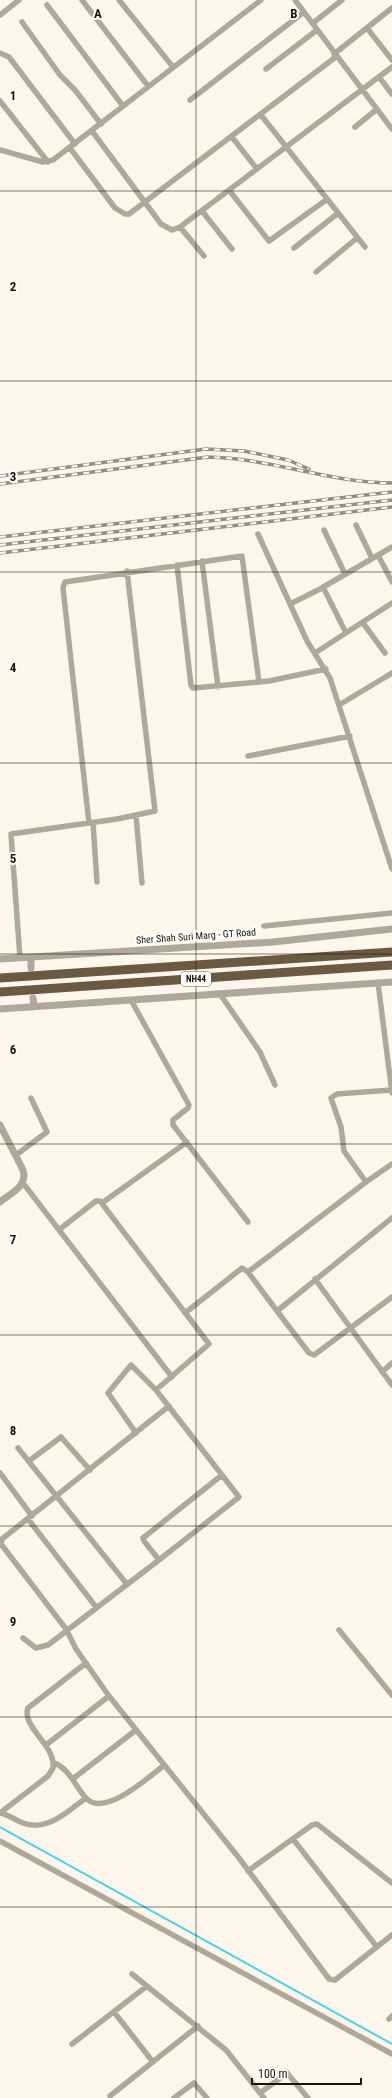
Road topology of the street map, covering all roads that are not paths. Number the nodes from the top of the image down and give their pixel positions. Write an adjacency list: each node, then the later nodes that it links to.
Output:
1 (19, 0): 10 (street)
2 (82, 0): 22 (street)
3 (119, 0): 18 (street)
4 (261, 0): 18 (street)
5 (295, 0): 9 (street)
6 (342, 0): 12 (street)
7 (47, 5): 27 (street)
8 (392, 8): 13 (street)
9 (304, 12): 12 (street); 25 (street)
10 (0, 15)
11 (22, 22): 30 (street)
12 (313, 23): 14 (street)
13 (367, 28): 16 (street); 17 (street)
14 (317, 30): 16 (street); 20 (street)
15 (0, 53): 35 (street)
16 (335, 55): 23 (street); 29 (street)
17 (392, 60)
18 (173, 67): 22 (street)
19 (392, 67): 21 (street)
20 (266, 68)
21 (379, 77): 23 (street); 24 (street)
22 (148, 86): 27 (street)
23 (362, 89): 28 (street); 38 (street)
24 (392, 94)
25 (190, 100)
26 (0, 101): 40 (street)
27 (123, 106): 30 (street)
28 (377, 109): 31 (street); 32 (street)
29 (261, 115): 34 (street); 38 (street)
30 (101, 124): 33 (street)
31 (355, 127)
32 (392, 129)
33 (92, 131): 35 (street); 44 (street)
34 (232, 137): 41 (street); 44 (street)
35 (75, 144): 37 (street)
36 (0, 145): 39 (street)
37 (70, 148): 40 (street); 44 (street)
38 (286, 148): 41 (street); 43 (street)
39 (2, 151): 40 (street)
40 (48, 162)
41 (257, 169): 42 (street)
42 (229, 190): 43 (street); 45 (street)
43 (326, 200): 46 (street)
44 (146, 203): 47 (street)
45 (202, 211): 47 (street); 51 (street)
46 (338, 214): 48 (street); 49 (street)
47 (180, 227): 52 (street)
48 (357, 238): 50 (street); 53 (street)
49 (294, 248)
50 (365, 248)
51 (232, 249)
52 (204, 256)
53 (316, 272)
54 (356, 525): 59 (street)
55 (324, 530): 63 (street)
56 (258, 534): 67 (street)
57 (392, 546): 58 (street)
58 (378, 555): 59 (street); 64 (street)
59 (372, 558): 63 (street)
60 (202, 561): 61 (street); 74 (street); 75 (street)
61 (176, 565): 62 (street); 75 (street)
62 (127, 571): 79 (street); 80 (street)
63 (344, 574): 65 (street)
64 (392, 582)
65 (323, 587): 67 (street); 69 (street)
66 (392, 603): 68 (street)
67 (290, 604): 70 (street)
68 (363, 623): 69 (street); 71 (street)
69 (346, 633): 70 (street)
70 (315, 653): 72 (street)
71 (385, 653)
72 (326, 669): 74 (street); 76 (street)
73 (392, 673): 76 (street)
74 (259, 682): 75 (street)
75 (218, 687)
76 (339, 705): 77 (street)
77 (350, 736): 78 (street); 81 (street)
78 (248, 756)
79 (136, 816): 80 (street); 83 (street)
80 (91, 823): 82 (street); 88 (street)
81 (392, 869)
82 (97, 882)
83 (142, 883)
84 (392, 913): 85 (street)
85 (264, 926)
86 (392, 929): 89 (street, Sher Shah Suri Marg - GT Road)
87 (392, 952): 93 (highway, NH44)
88 (20, 958): 89 (street, Sher Shah Suri Marg - GT Road); 90 (street, Sher Shah Suri Marg - GT Road)
89 (31, 958): 92 (street)
90 (0, 959)
91 (392, 965): 96 (highway, NH44)
92 (31, 968)
93 (0, 978)
94 (392, 982): 95 (street)
95 (378, 983): 97 (street); 103 (street)
96 (0, 992)
97 (220, 994): 99 (street); 102 (street)
98 (33, 998): 100 (street)
99 (131, 1000): 100 (street); 106 (street)
100 (34, 1007): 101 (street)
101 (0, 1009)
102 (275, 1085)
103 (391, 1092): 109 (street)
104 (32, 1098): 107 (street)
105 (0, 1125): 107 (street)
106 (187, 1142): 112 (street); 114 (street)
107 (16, 1155): 110 (street)
108 (392, 1164): 109 (street)
109 (366, 1182): 116 (street)
110 (23, 1183): 111 (street); 115 (street)
111 (0, 1202)
112 (102, 1203): 115 (street); 120 (street)
113 (392, 1218): 117 (street)
114 (248, 1222)
115 (60, 1229): 124 (street)
116 (248, 1272): 119 (street); 120 (street)
117 (315, 1279): 119 (street); 121 (street)
118 (392, 1297): 121 (street)
119 (277, 1310): 121 (street)
120 (185, 1313): 124 (street)
121 (350, 1329): 123 (street)
122 (392, 1363): 123 (street)
123 (382, 1372): 125 (street)
124 (172, 1377): 126 (street)
125 (392, 1385)
126 (156, 1390): 127 (street); 128 (street)
127 (169, 1406): 128 (street); 133 (street)
128 (136, 1433): 131 (street)
129 (18, 1448): 130 (street)
130 (30, 1462): 131 (street); 134 (street)
131 (90, 1470): 134 (street)
132 (0, 1473): 135 (street)
133 (222, 1475): 136 (street); 136 (street)
134 (58, 1496): 135 (street); 137 (street)
135 (30, 1517): 138 (street); 139 (street)
136 (159, 1560): 137 (street)
137 (126, 1583): 138 (street)
138 (96, 1607): 139 (street)
139 (66, 1629): 141 (street); 142 (street)
140 (338, 1630): 143 (street)
141 (23, 1638)
142 (86, 1663): 144 (street); 146 (street)
143 (392, 1695)
144 (109, 1696): 145 (street); 146 (street)
145 (136, 1730): 148 (street); 149 (street)
146 (46, 1745): 147 (street)
147 (54, 1762): 149 (street); 151 (street)
148 (163, 1766): 150 (street); 154 (street)
149 (74, 1778): 150 (street)
150 (86, 1798): 151 (street)
151 (0, 1813)
152 (293, 1839): 154 (street); 155 (street); 157 (street)
153 (0, 1841): 163 (street)
154 (248, 1872): 157 (street)
155 (392, 1883)
156 (392, 1935): 157 (street)
157 (377, 1947)
158 (132, 1974): 159 (street)
159 (147, 1986): 160 (street); 161 (street)
160 (114, 2012): 162 (street); 164 (street)
161 (198, 2026): 164 (street); 166 (street)
162 (72, 2044)
163 (392, 2054)
164 (153, 2062): 165 (street)
165 (110, 2096)
166 (262, 2096): 169 (street)
167 (174, 2098): 168 (street)
168 (207, 2098)
169 (308, 2098)

